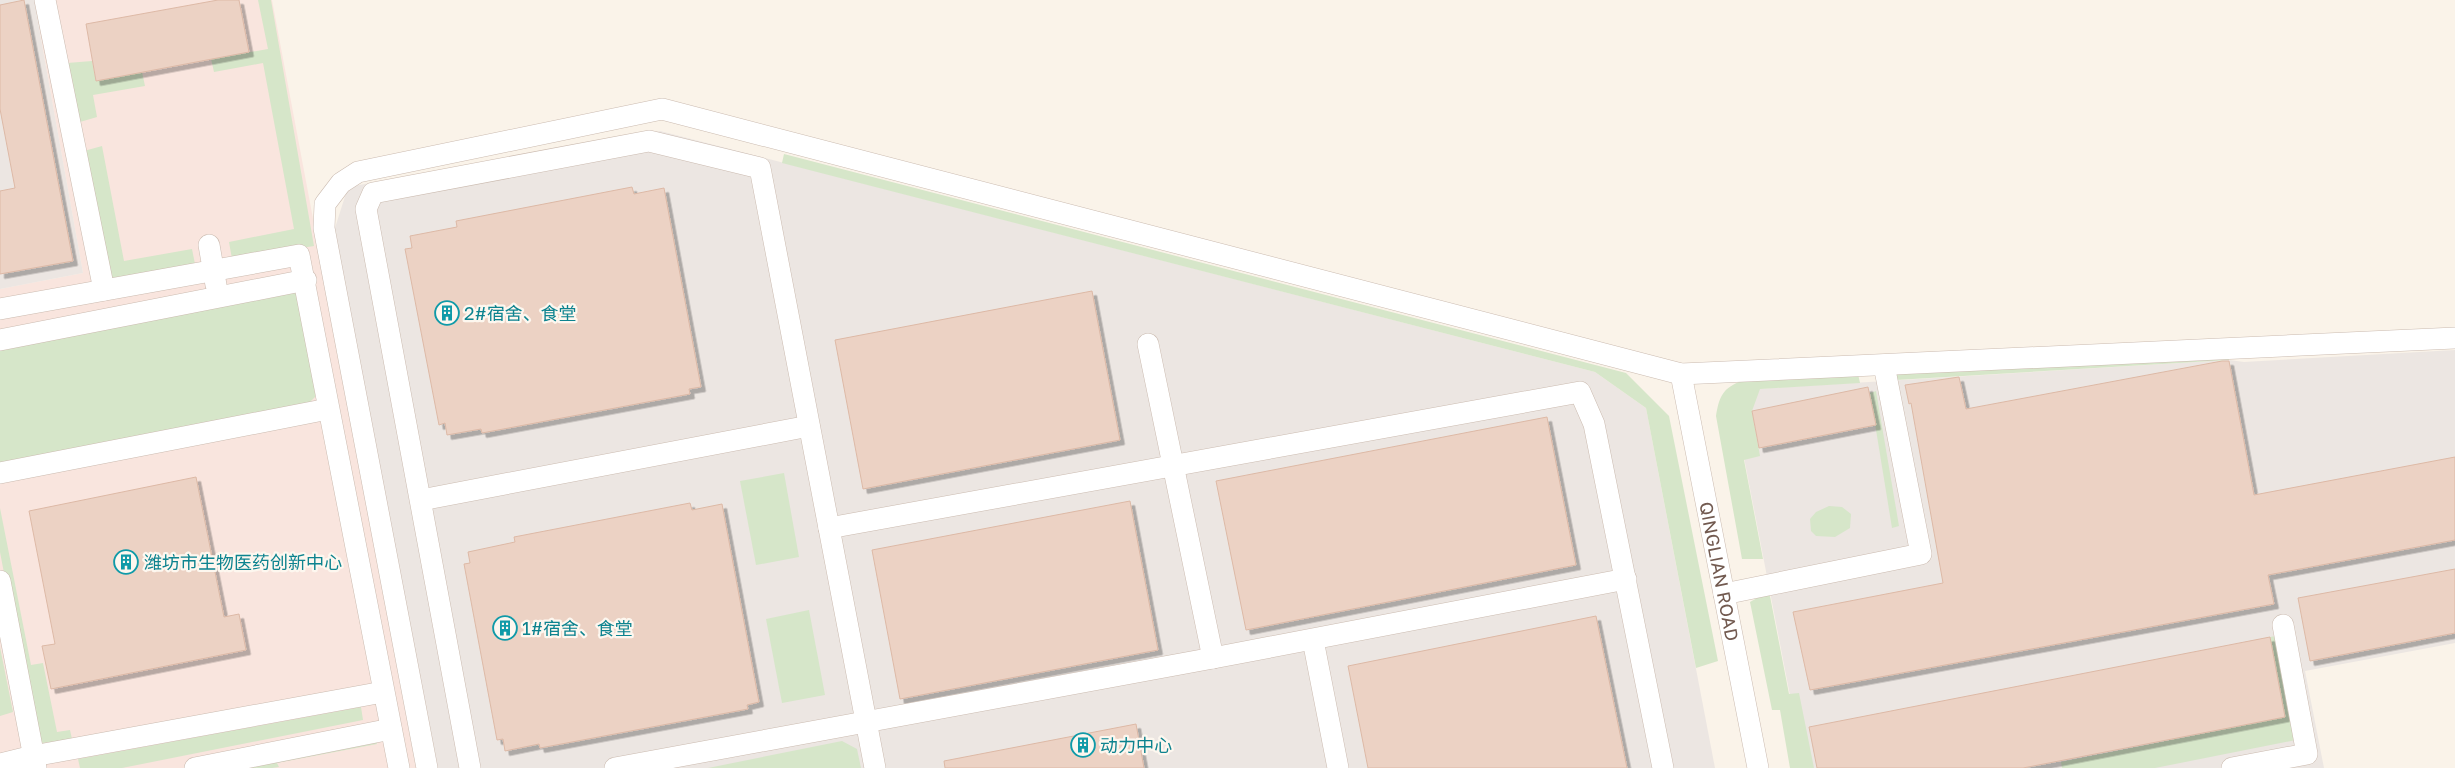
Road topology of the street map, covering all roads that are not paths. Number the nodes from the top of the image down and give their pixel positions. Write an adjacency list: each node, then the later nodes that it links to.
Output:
1 (45, 0): 5 (street)
2 (210, 246): 3 (street)
3 (214, 270): 4 (street); 5 (street); 6 (street)
4 (306, 280): 6 (street); 13 (street)
5 (104, 290): 7 (street)
6 (219, 297): 9 (street)
7 (0, 309)
8 (2455, 338): 11 (street)
9 (0, 340)
10 (1148, 344): 15 (street)
11 (1884, 365): 12 (street); 21 (street)
12 (1681, 374): 21 (street, QINGLIAN ROAD); 32 (street)
13 (328, 409): 16 (street); 25 (street)
14 (809, 426): 17 (street); 17 (street); 18 (street)
15 (1174, 466): 18 (street); 19 (street); 24 (street)
16 (0, 472)
17 (421, 500): 33 (street)
18 (829, 528): 26 (street)
19 (1626, 579): 23 (street); 37 (street)
20 (0, 581): 28 (street)
21 (1724, 594): 38 (street, QINGLIAN ROAD)
22 (2283, 625): 39 (street)
23 (1313, 640): 24 (street); 36 (street)
24 (1214, 658): 26 (street)
25 (383, 692): 27 (street); 28 (street)
26 (867, 723): 34 (street); 35 (street)
27 (391, 729): 30 (street); 31 (street)
28 (34, 762): 29 (street)
29 (0, 764)
30 (195, 768)
31 (399, 768)
32 (427, 768)
33 (470, 768)
34 (615, 768)
35 (875, 768)
36 (1338, 768)
37 (1663, 768)
38 (1758, 768)
39 (2232, 768)

